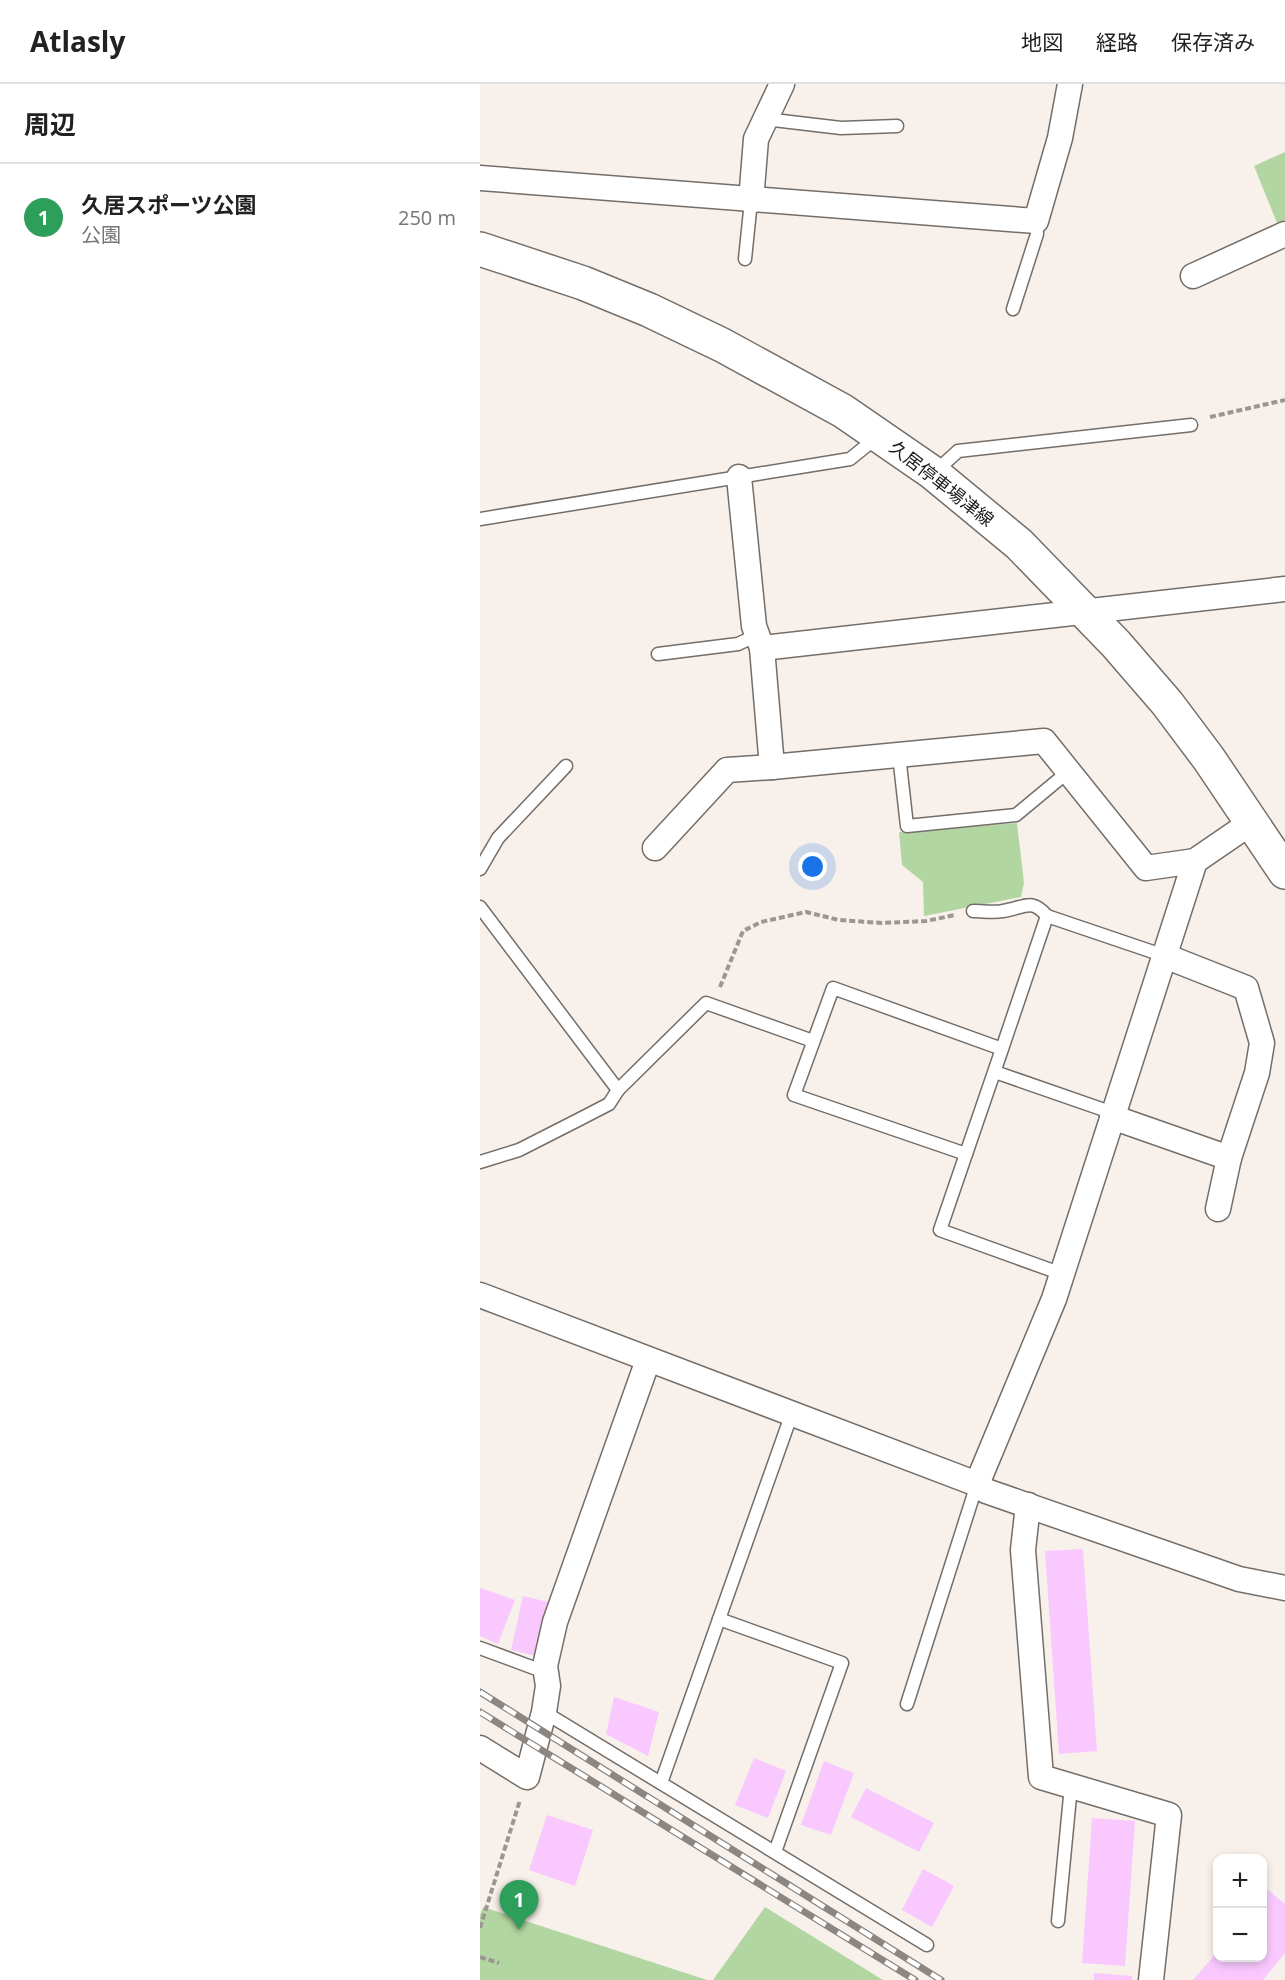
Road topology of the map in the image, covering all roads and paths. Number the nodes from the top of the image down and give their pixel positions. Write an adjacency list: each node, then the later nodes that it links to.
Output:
1 (782, 84): 3 (street)
2 (1070, 84): 7 (street)
3 (765, 119): 4 (lane); 6 (street)
4 (897, 126)
5 (480, 178): 6 (street)
6 (751, 201): 7 (street); 10 (lane)
7 (1036, 221): 12 (lane)
8 (1285, 234): 11 (street)
9 (480, 249): 15 (main road, 久居停車場津線)
10 (745, 259)
11 (1193, 276)
12 (1013, 309)
13 (1285, 400): 14 (path)
14 (1191, 425): 16 (lane)
15 (880, 435): 16 (main road, 久居停車場津線); 17 (lane)
16 (933, 473): 20 (main road, 久居停車場津線)
17 (739, 477): 18 (lane); 21 (street)
18 (480, 519)
19 (1285, 589): 20 (street)
20 (1085, 611): 21 (street); 27 (main road, 久居停車場津線)
21 (759, 642): 22 (lane); 25 (street)
22 (657, 654)
23 (899, 755): 25 (street); 26 (street); 26 (lane)
24 (566, 766): 30 (lane)
25 (772, 767): 28 (street)
26 (1069, 771): 29 (street)
27 (1252, 822): 29 (street); 31 (main road, 久居停車場津線)
28 (655, 848)
29 (1195, 861): 35 (street)
30 (480, 869)
31 (1285, 873)
32 (974, 911): 34 (lane); 36 (path)
33 (481, 912): 40 (lane)
34 (1047, 916): 35 (lane); 38 (lane)
35 (1165, 956): 41 (street); 43 (street)
36 (712, 1005): 37 (lane); 40 (lane)
37 (813, 1041): 38 (lane); 42 (lane)
38 (1002, 1049): 39 (lane)
39 (995, 1071): 41 (lane); 42 (lane)
40 (618, 1090): 44 (lane)
41 (1113, 1115): 43 (street); 46 (street)
42 (966, 1154): 46 (lane)
43 (1229, 1158): 45 (street)
44 (480, 1162)
45 (1218, 1209)
46 (1062, 1274): 50 (street)
47 (480, 1296): 48 (street)
48 (648, 1360): 49 (street); 55 (street)
49 (792, 1413): 50 (street); 53 (lane)
50 (977, 1484): 51 (street); 56 (lane)
51 (1028, 1505): 52 (street); 61 (street)
52 (1285, 1588)
53 (719, 1619): 60 (lane); 62 (lane)
54 (480, 1648): 55 (lane)
55 (545, 1666): 57 (street)
56 (907, 1704)
57 (544, 1712): 59 (street); 60 (lane)
58 (480, 1748): 59 (street)
59 (527, 1778): 64 (path)
60 (662, 1783): 62 (lane)
61 (1071, 1786): 63 (lane); 68 (street)
62 (775, 1852): 65 (lane)
63 (1058, 1921)
64 (480, 1928)
65 (927, 1945)
66 (480, 1957): 67 (path)
67 (499, 1963)
68 (1151, 1980)

